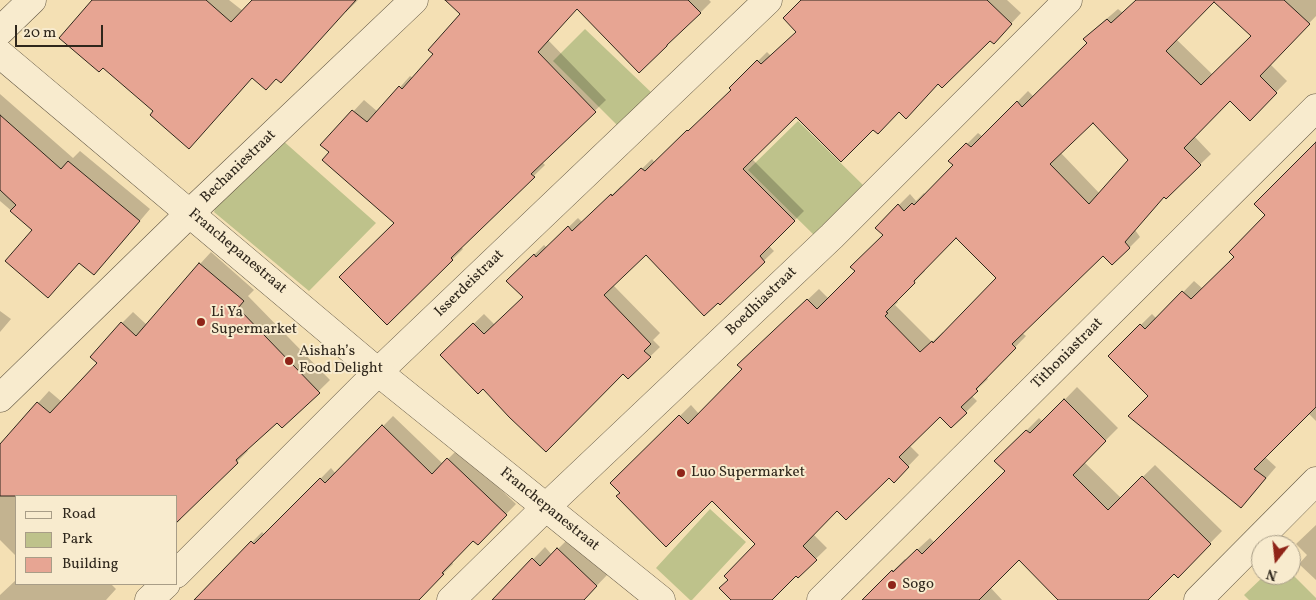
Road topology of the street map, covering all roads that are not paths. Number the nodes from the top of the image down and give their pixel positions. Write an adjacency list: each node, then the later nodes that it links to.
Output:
1 (32, 0): 5 (street)
2 (414, 0): 8 (street, Bechaniestraat)
3 (768, 0): 9 (street, Isserdeistraat)
4 (1068, 0): 12 (street, Boedhiastraat)
5 (0, 30)
6 (0, 54): 8 (street, Franchepanestraat)
7 (1316, 108): 18 (street, Tithoniastraat)
8 (190, 213): 9 (street, Franchepanestraat); 10 (street, Bechaniestraat)
9 (378, 372): 12 (street, Franchepanestraat); 13 (street, Isserdeistraat)
10 (0, 398)
11 (1316, 481): 19 (street)
12 (546, 507): 16 (street, Boedhiastraat); 17 (street, Franchepanestraat)
13 (178, 572)
14 (165, 585): 15 (street)
15 (149, 600)
16 (451, 600)
17 (662, 600)
18 (821, 600)
19 (1198, 600)

